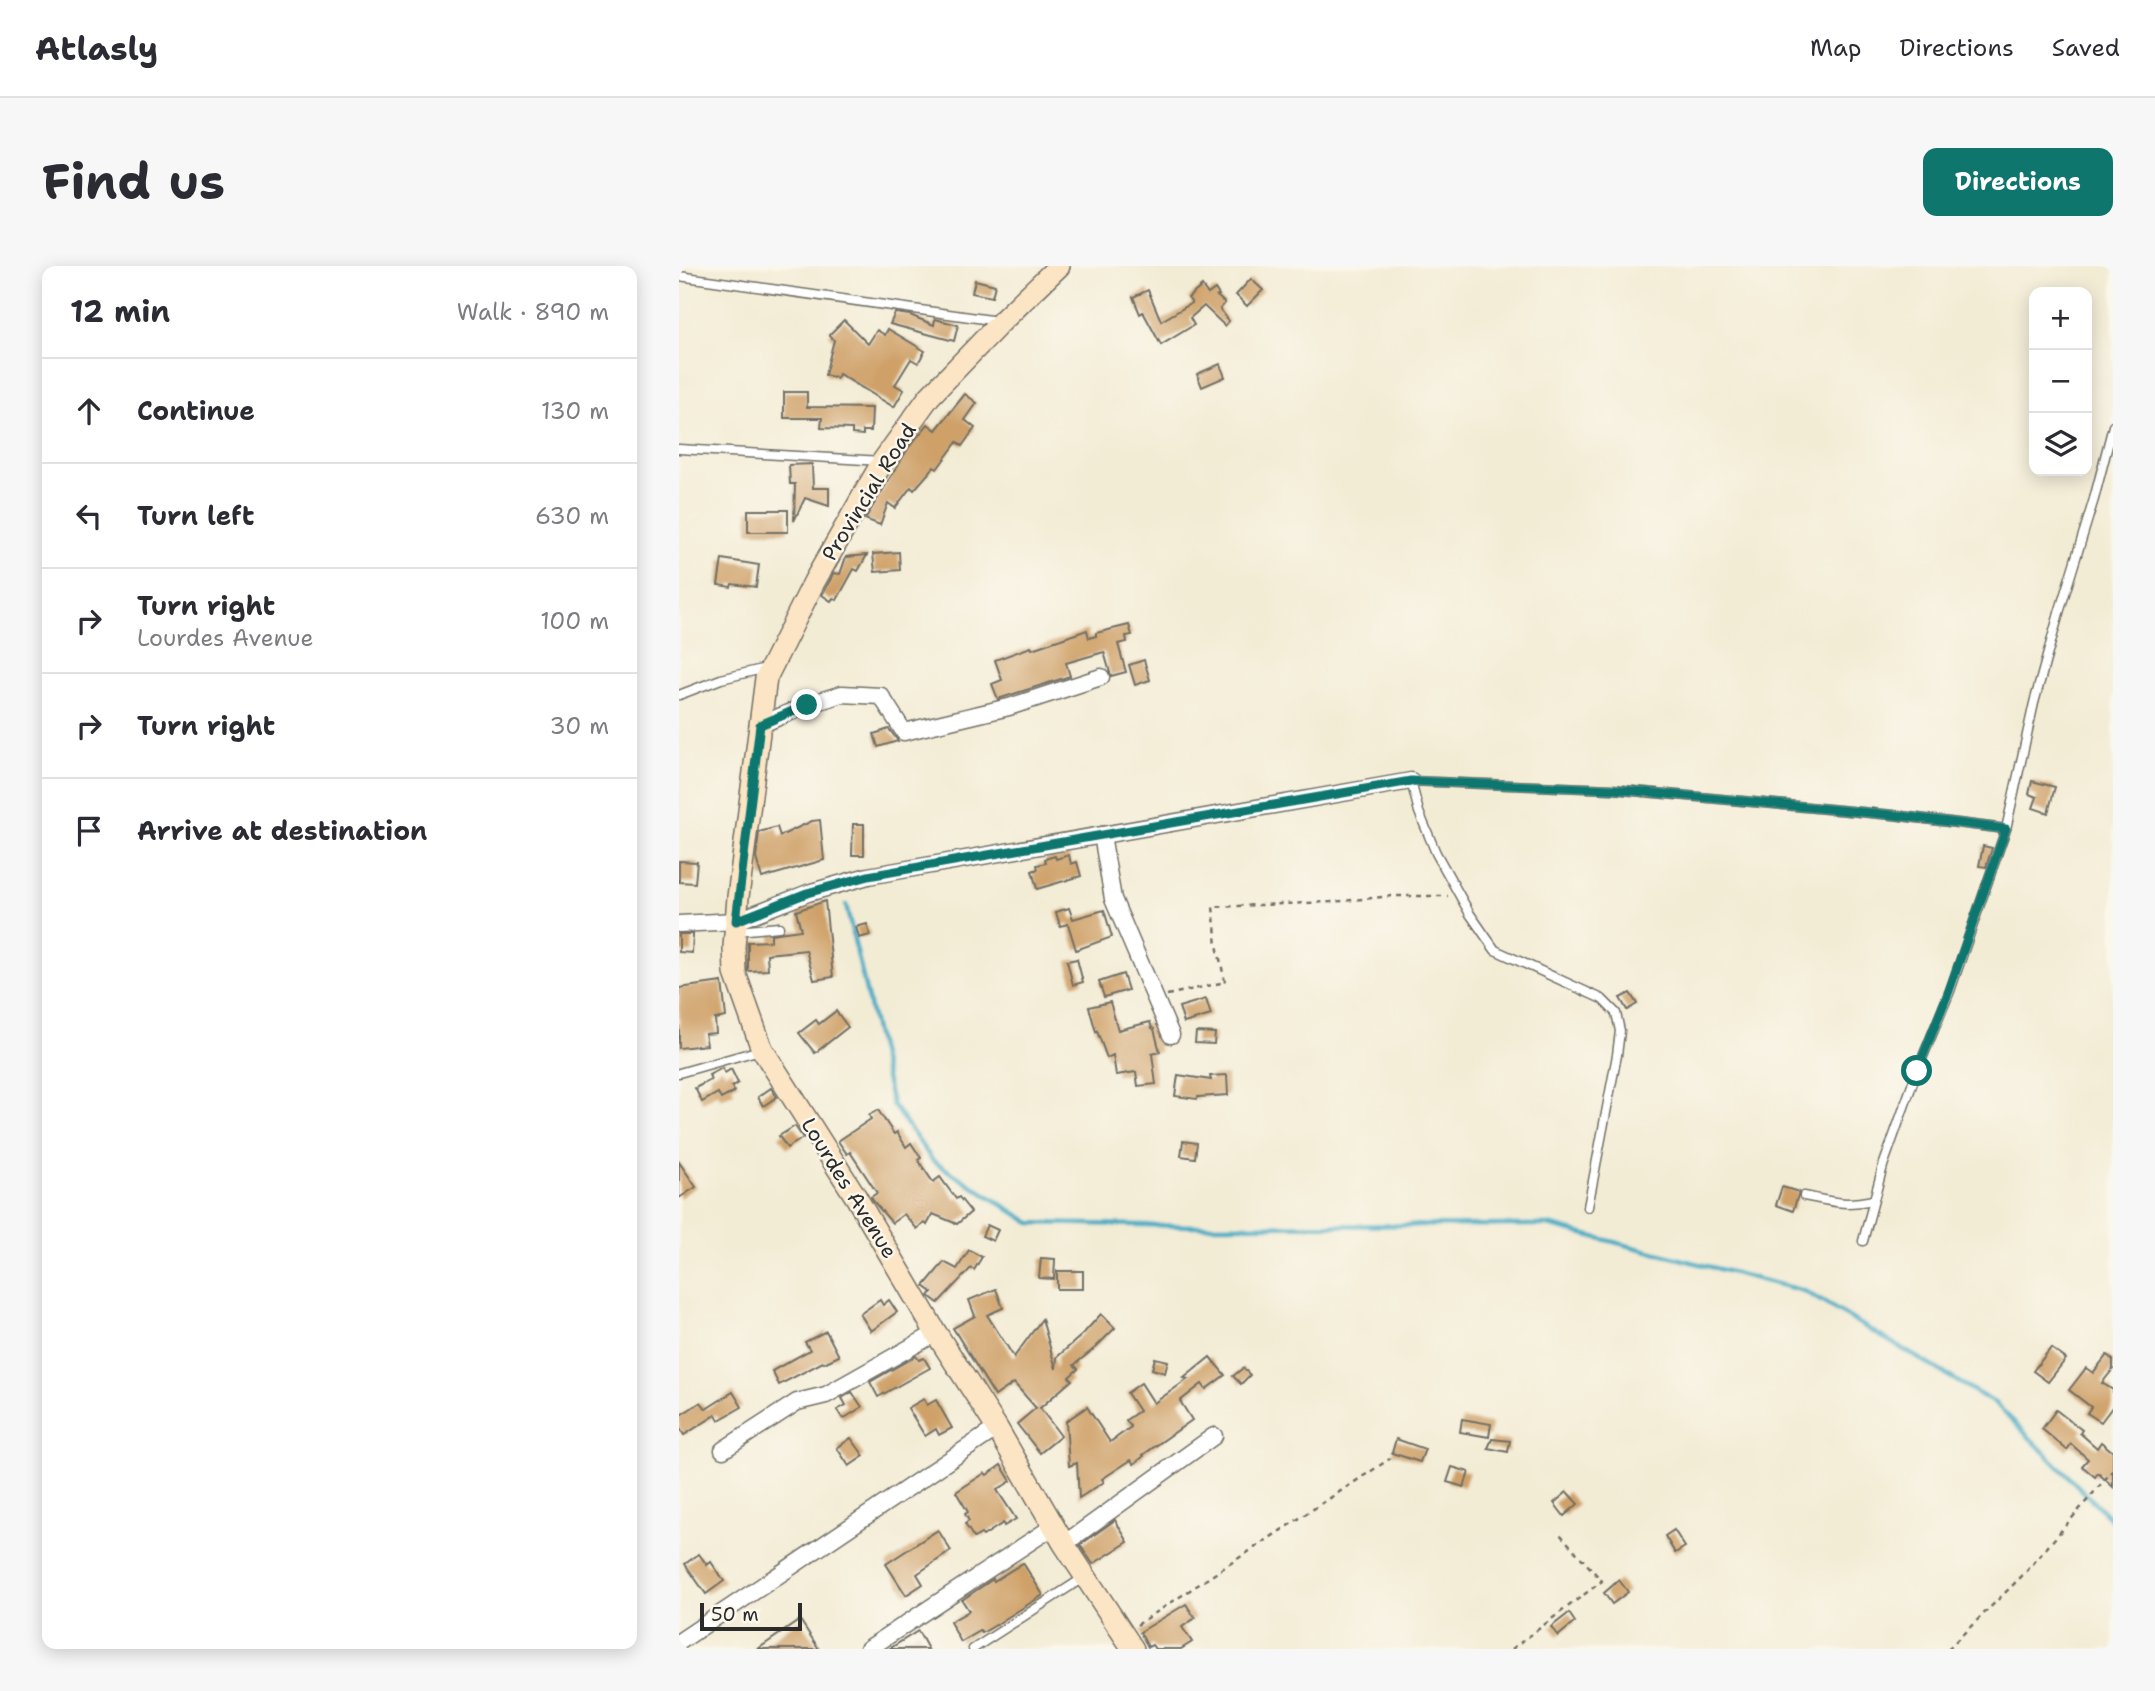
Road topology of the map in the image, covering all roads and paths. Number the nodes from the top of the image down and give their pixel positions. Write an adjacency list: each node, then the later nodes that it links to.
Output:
1 (1059, 266): 3 (main road, Provincial Road)
2 (679, 276): 3 (lane)
3 (1002, 321): 6 (main road, Provincial Road)
4 (2113, 426): 12 (lane)
5 (679, 449): 6 (lane)
6 (883, 461): 7 (main road, Provincial Road)
7 (769, 672): 9 (lane); 10 (main road, Lourdes Avenue)
8 (1101, 677): 10 (street)
9 (679, 695)
10 (760, 725): 16 (main road, Lourdes Avenue)
11 (1411, 781): 12 (lane); 13 (street); 14 (lane)
12 (2006, 829): 23 (lane)
13 (1102, 835): 16 (street); 18 (street)
14 (1462, 896): 18 (path); 24 (lane)
15 (679, 924): 16 (street)
16 (735, 926): 17 (lane); 20 (main road, Lourdes Avenue)
17 (779, 927)
18 (1157, 997): 19 (street)
19 (1171, 1035)
20 (762, 1049): 21 (lane); 26 (main road, Lourdes Avenue)
21 (679, 1073)
22 (1804, 1196): 23 (lane)
23 (1873, 1200): 25 (lane)
24 (1588, 1207)
25 (1863, 1241)
26 (936, 1332): 27 (main road, Lourdes Avenue); 29 (street)
27 (997, 1428): 33 (main road, Lourdes Avenue); 35 (street)
28 (1214, 1436): 33 (street)
29 (723, 1450)
30 (1391, 1458): 36 (path)
31 (2113, 1470): 40 (path)
32 (1559, 1533): 39 (path)
33 (1059, 1535): 34 (main road, Lourdes Avenue); 37 (street)
34 (1085, 1576): 36 (main road, Lourdes Avenue); 38 (lane)
35 (679, 1642)
36 (1130, 1645)
37 (868, 1649)
38 (973, 1649)
39 (1512, 1649)
40 (1948, 1649)

